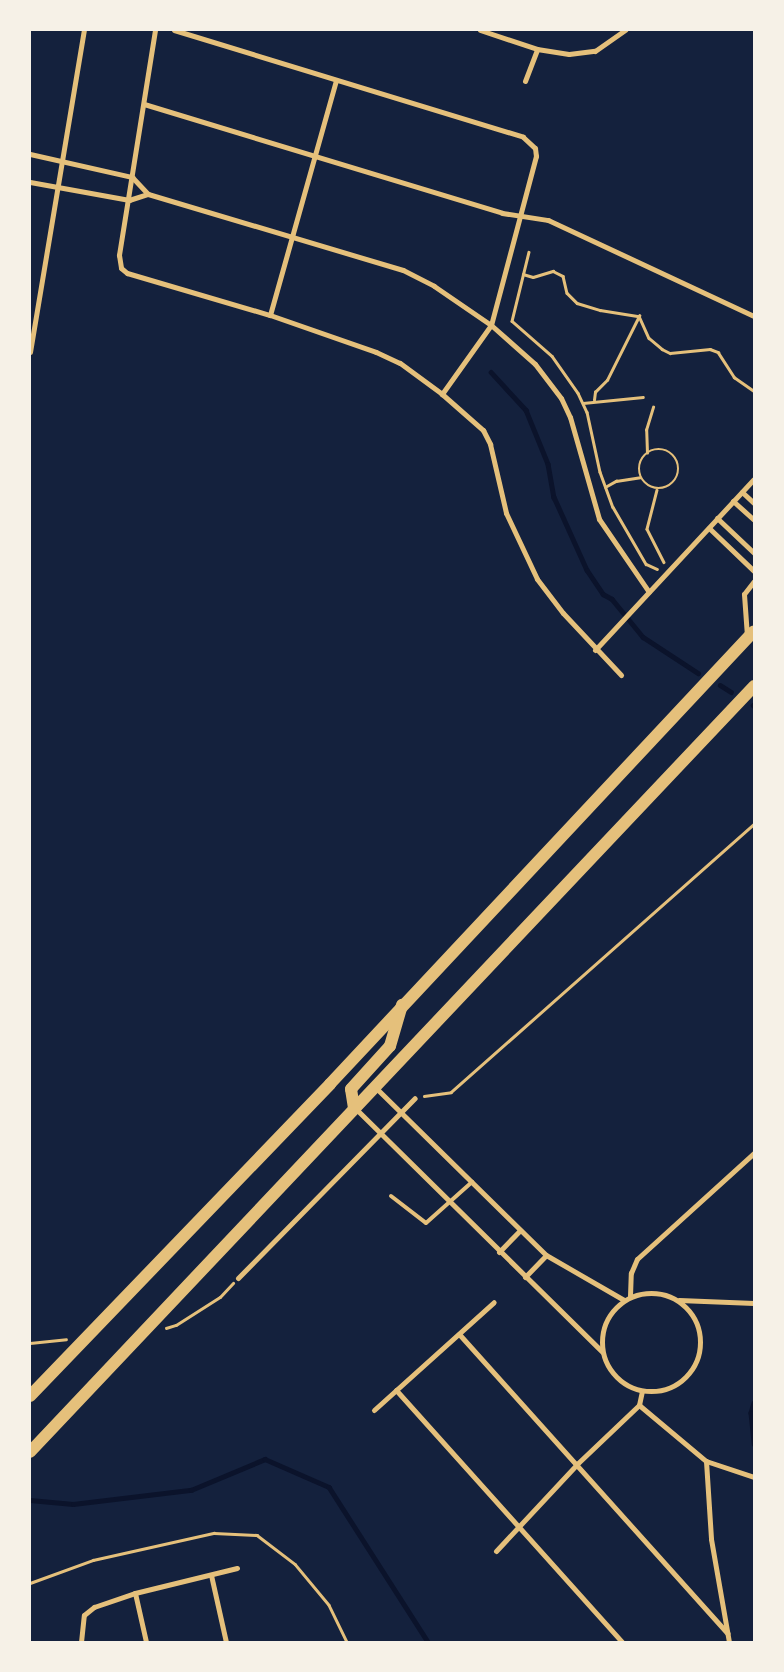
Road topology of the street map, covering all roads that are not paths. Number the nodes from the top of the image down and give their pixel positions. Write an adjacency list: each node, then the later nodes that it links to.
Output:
1 (84, 30): 12 (street)
2 (155, 30): 9 (street)
3 (174, 30): 7 (street)
4 (480, 30): 6 (street)
5 (625, 30): 6 (street)
6 (537, 49): 8 (street)
7 (336, 80): 11 (street); 18 (street)
8 (525, 81)
9 (144, 104): 11 (street); 13 (street)
10 (30, 154): 12 (street)
11 (314, 157): 18 (street); 19 (street)
12 (62, 160): 13 (street); 15 (street)
13 (132, 177): 16 (street); 17 (street)
14 (30, 182): 15 (street)
15 (57, 187): 17 (street); 23 (street)
16 (148, 194): 17 (street); 19 (street)
17 (128, 200): 20 (street)
18 (521, 216): 21 (street); 22 (street)
19 (292, 236): 20 (street); 22 (street)
20 (270, 315): 24 (street)
21 (754, 316)
22 (491, 325): 24 (street); 35 (street)
23 (30, 352)
24 (442, 394): 37 (street)
25 (754, 479): 26 (street)
26 (742, 492): 27 (street); 28 (street)
27 (733, 501): 29 (street); 30 (street)
28 (754, 503)
29 (717, 518): 31 (street); 32 (street)
30 (754, 520)
31 (709, 528): 33 (street); 35 (street)
32 (754, 553)
33 (754, 571)
34 (754, 580): 36 (street)
35 (650, 592): 37 (street)
36 (750, 634): 40 (main road)
37 (595, 650): 38 (street)
38 (621, 675)
39 (754, 686): 41 (main road)
40 (402, 1005): 43 (main road); 64 (main road)
41 (374, 1086): 43 (main road); 44 (street)
42 (415, 1098): 44 (street)
43 (354, 1108): 45 (street); 67 (main road)
44 (402, 1112): 45 (street); 47 (street)
45 (382, 1135): 49 (street); 54 (street)
46 (754, 1153): 55 (street)
47 (472, 1182): 49 (lane); 50 (street)
48 (391, 1196): 49 (lane)
49 (450, 1203): 51 (street)
50 (520, 1230): 51 (street); 52 (street)
51 (499, 1252): 53 (street)
52 (546, 1255): 53 (street); 56 (street)
53 (525, 1277): 61 (street)
54 (238, 1278)
55 (630, 1296): 56 (street); 57 (street)
56 (624, 1300): 61 (street)
57 (678, 1300): 59 (street); 63 (street)
58 (494, 1302): 60 (street)
59 (754, 1303)
60 (459, 1334): 62 (street); 69 (street)
61 (602, 1352): 63 (street)
62 (396, 1390): 66 (street); 71 (street)
63 (642, 1391): 65 (street)
64 (30, 1396)
65 (639, 1405): 68 (street); 69 (street)
66 (374, 1410)
67 (30, 1452)
68 (706, 1461): 70 (street); 76 (street)
69 (577, 1464): 71 (street); 76 (street)
70 (754, 1477)
71 (519, 1525): 72 (street); 80 (street)
72 (496, 1551)
73 (237, 1568): 74 (street)
74 (211, 1575): 75 (street); 79 (street)
75 (135, 1593): 77 (street); 78 (street)
76 (727, 1633): 81 (street)
77 (81, 1642)
78 (146, 1642)
79 (226, 1642)
80 (622, 1642)
81 (729, 1642)

